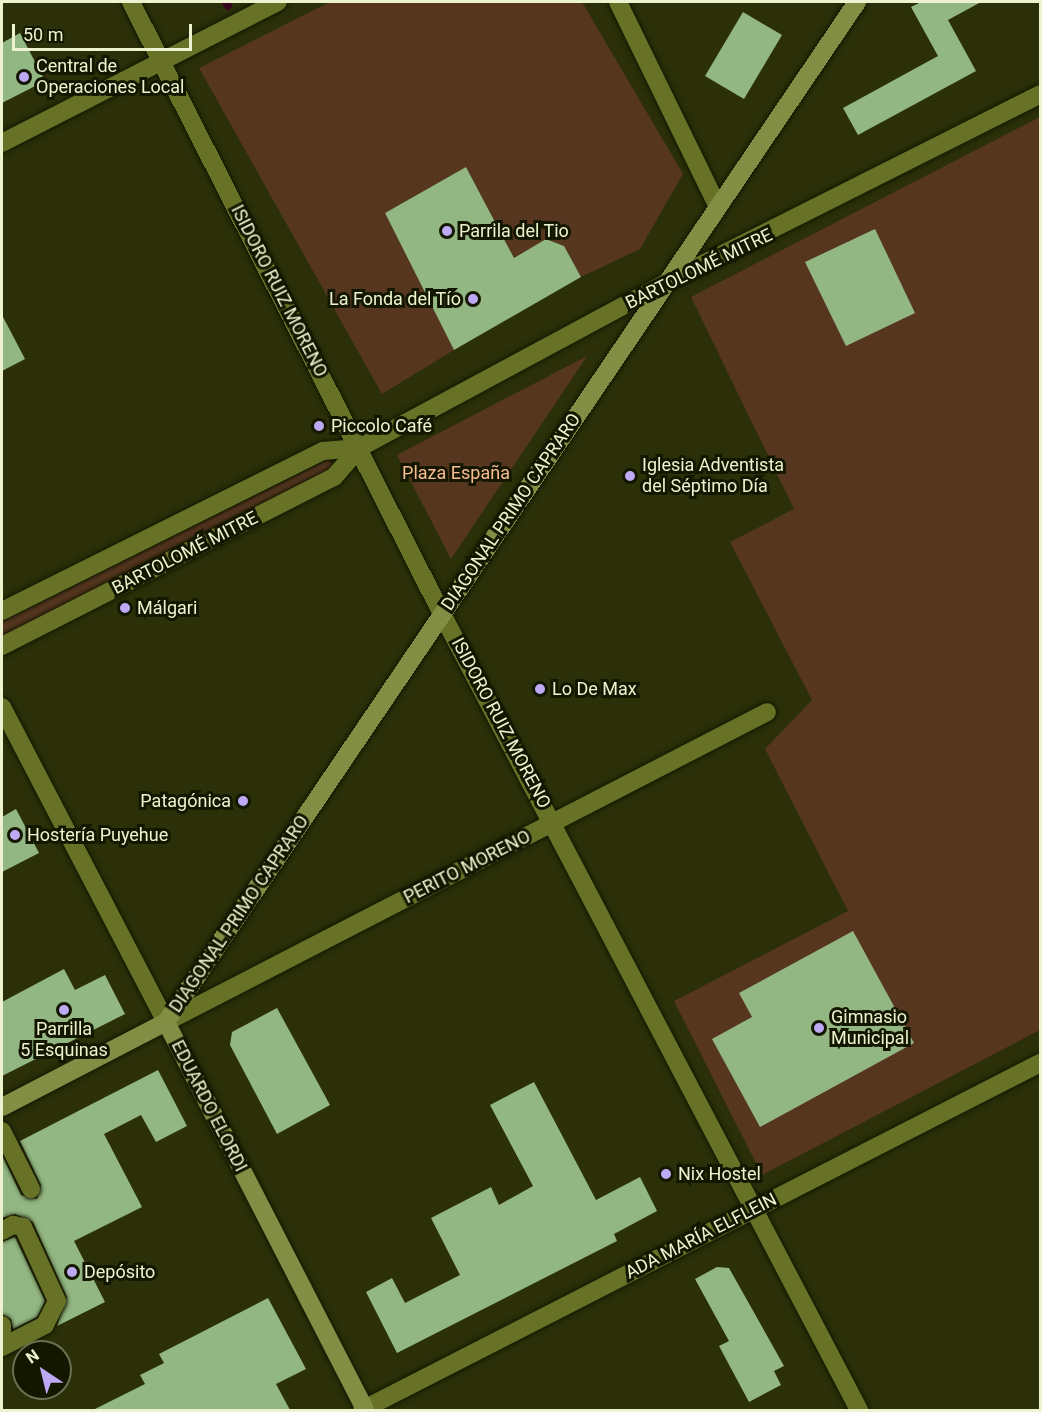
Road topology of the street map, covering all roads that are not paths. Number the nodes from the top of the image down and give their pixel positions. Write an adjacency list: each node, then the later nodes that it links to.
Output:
1 (131, 2): 5 (street, ISIDORO RUIZ MORENO)
2 (278, 2): 5 (street)
3 (618, 2): 8 (street)
4 (857, 2): 8 (main road, DIAGONAL PRIMO CAPRARO)
5 (162, 61): 7 (street); 10 (street, ISIDORO RUIZ MORENO)
6 (1041, 94): 9 (street, BARTOLOMÉ MITRE)
7 (2, 143)
8 (718, 207): 9 (main road, DIAGONAL PRIMO CAPRARO)
9 (667, 282): 10 (street, BARTOLOMÉ MITRE); 12 (main road, DIAGONAL PRIMO CAPRARO)
10 (359, 448): 11 (street, BARTOLOMÉ MITRE); 12 (street, ISIDORO RUIZ MORENO); 13 (street, BARTOLOMÉ MITRE)
11 (2, 611)
12 (442, 614): 16 (street, ISIDORO RUIZ MORENO); 17 (main road, DIAGONAL PRIMO CAPRARO)
13 (2, 646)
14 (2, 707): 17 (street, EDUARDO ELORDI)
15 (767, 712): 16 (street, PERITO MORENO)
16 (554, 822): 17 (street, PERITO MORENO); 22 (street, ISIDORO RUIZ MORENO)
17 (166, 1022): 19 (main road); 27 (main road, EDUARDO ELORDI)
18 (1041, 1063): 22 (street, ADA MARÍA ELFLEIN)
19 (2, 1107)
20 (2, 1131): 21 (street)
21 (31, 1189)
22 (756, 1208): 27 (street, ADA MARÍA ELFLEIN); 28 (street, ISIDORO RUIZ MORENO)
23 (2, 1231): 26 (street)
24 (2, 1325): 25 (street)
25 (2, 1331)
26 (2, 1347)
27 (364, 1410)
28 (859, 1410)

